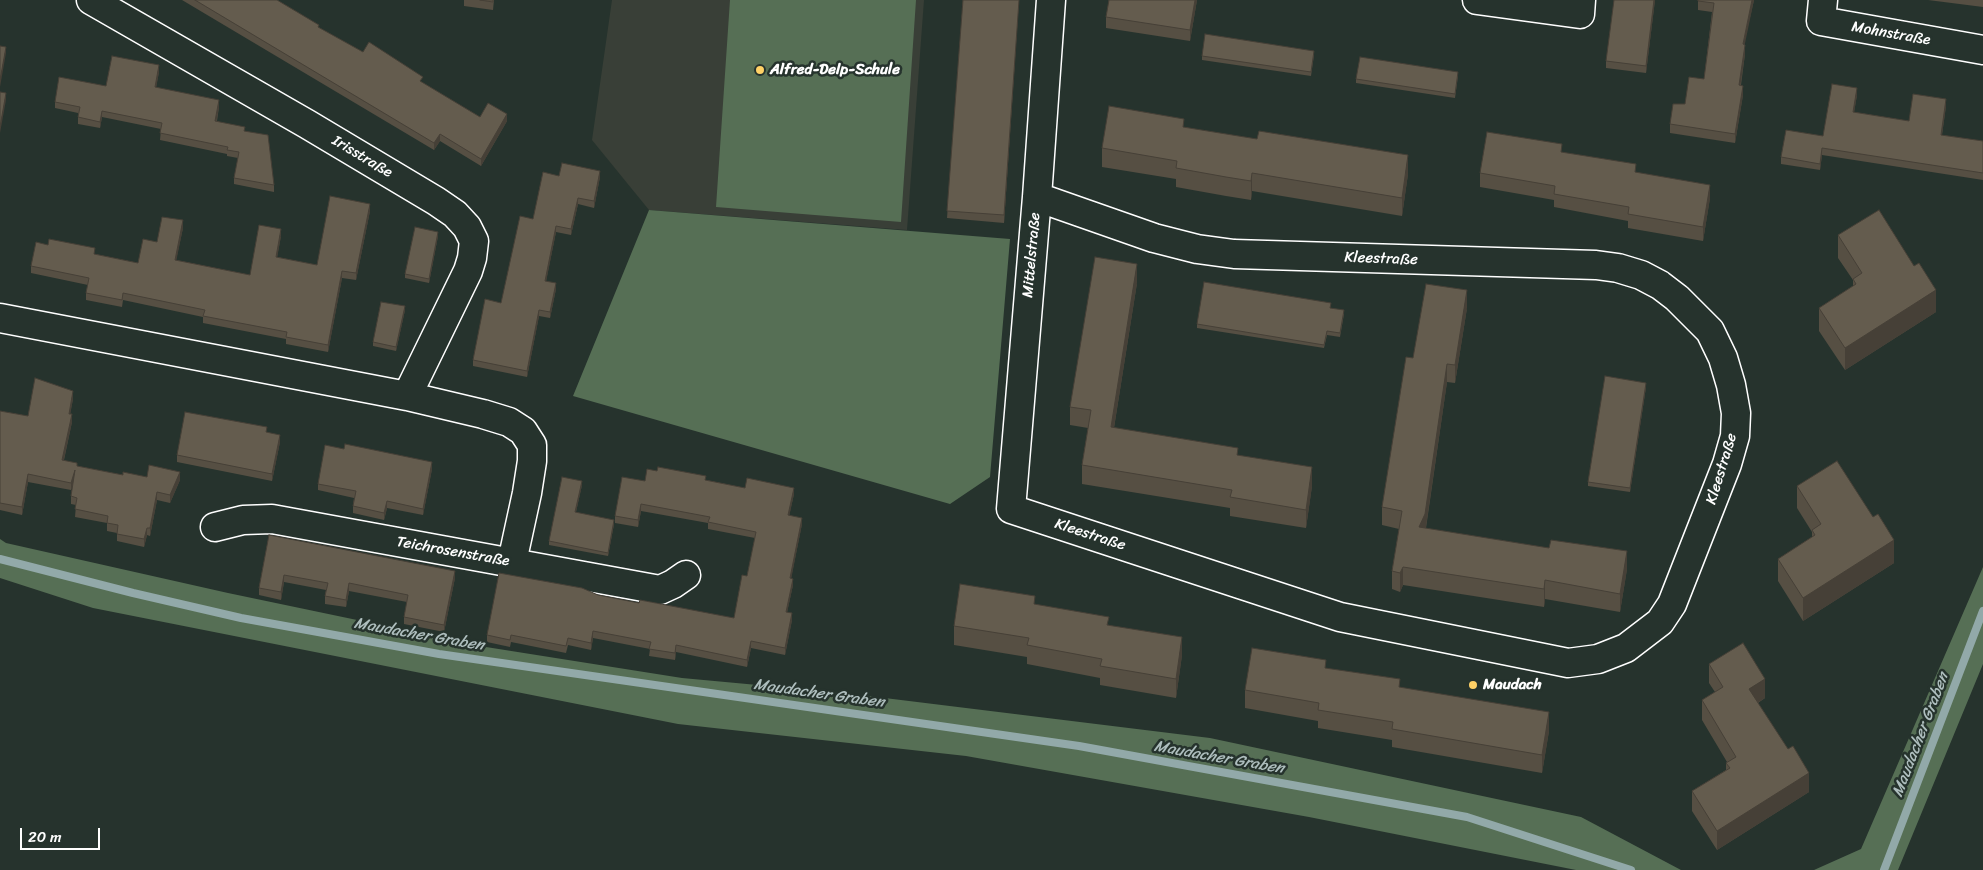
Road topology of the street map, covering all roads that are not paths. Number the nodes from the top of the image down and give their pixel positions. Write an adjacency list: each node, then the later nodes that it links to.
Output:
1 (91, 0): 9 (street, Irisstraße)
2 (1051, 0): 7 (street, Mittelstraße)
3 (1477, 0): 4 (street)
4 (1581, 0)
5 (1823, 0): 6 (street, Mohnstraße)
6 (1983, 50)
7 (1037, 197): 10 (street, Mittelstraße); 10 (street, Kleestraße)
8 (0, 318): 9 (street)
9 (407, 396): 12 (street)
10 (1011, 509)
11 (216, 527): 12 (street, Teichrosenstraße)
12 (512, 562): 13 (street, Teichrosenstraße)
13 (686, 575)

